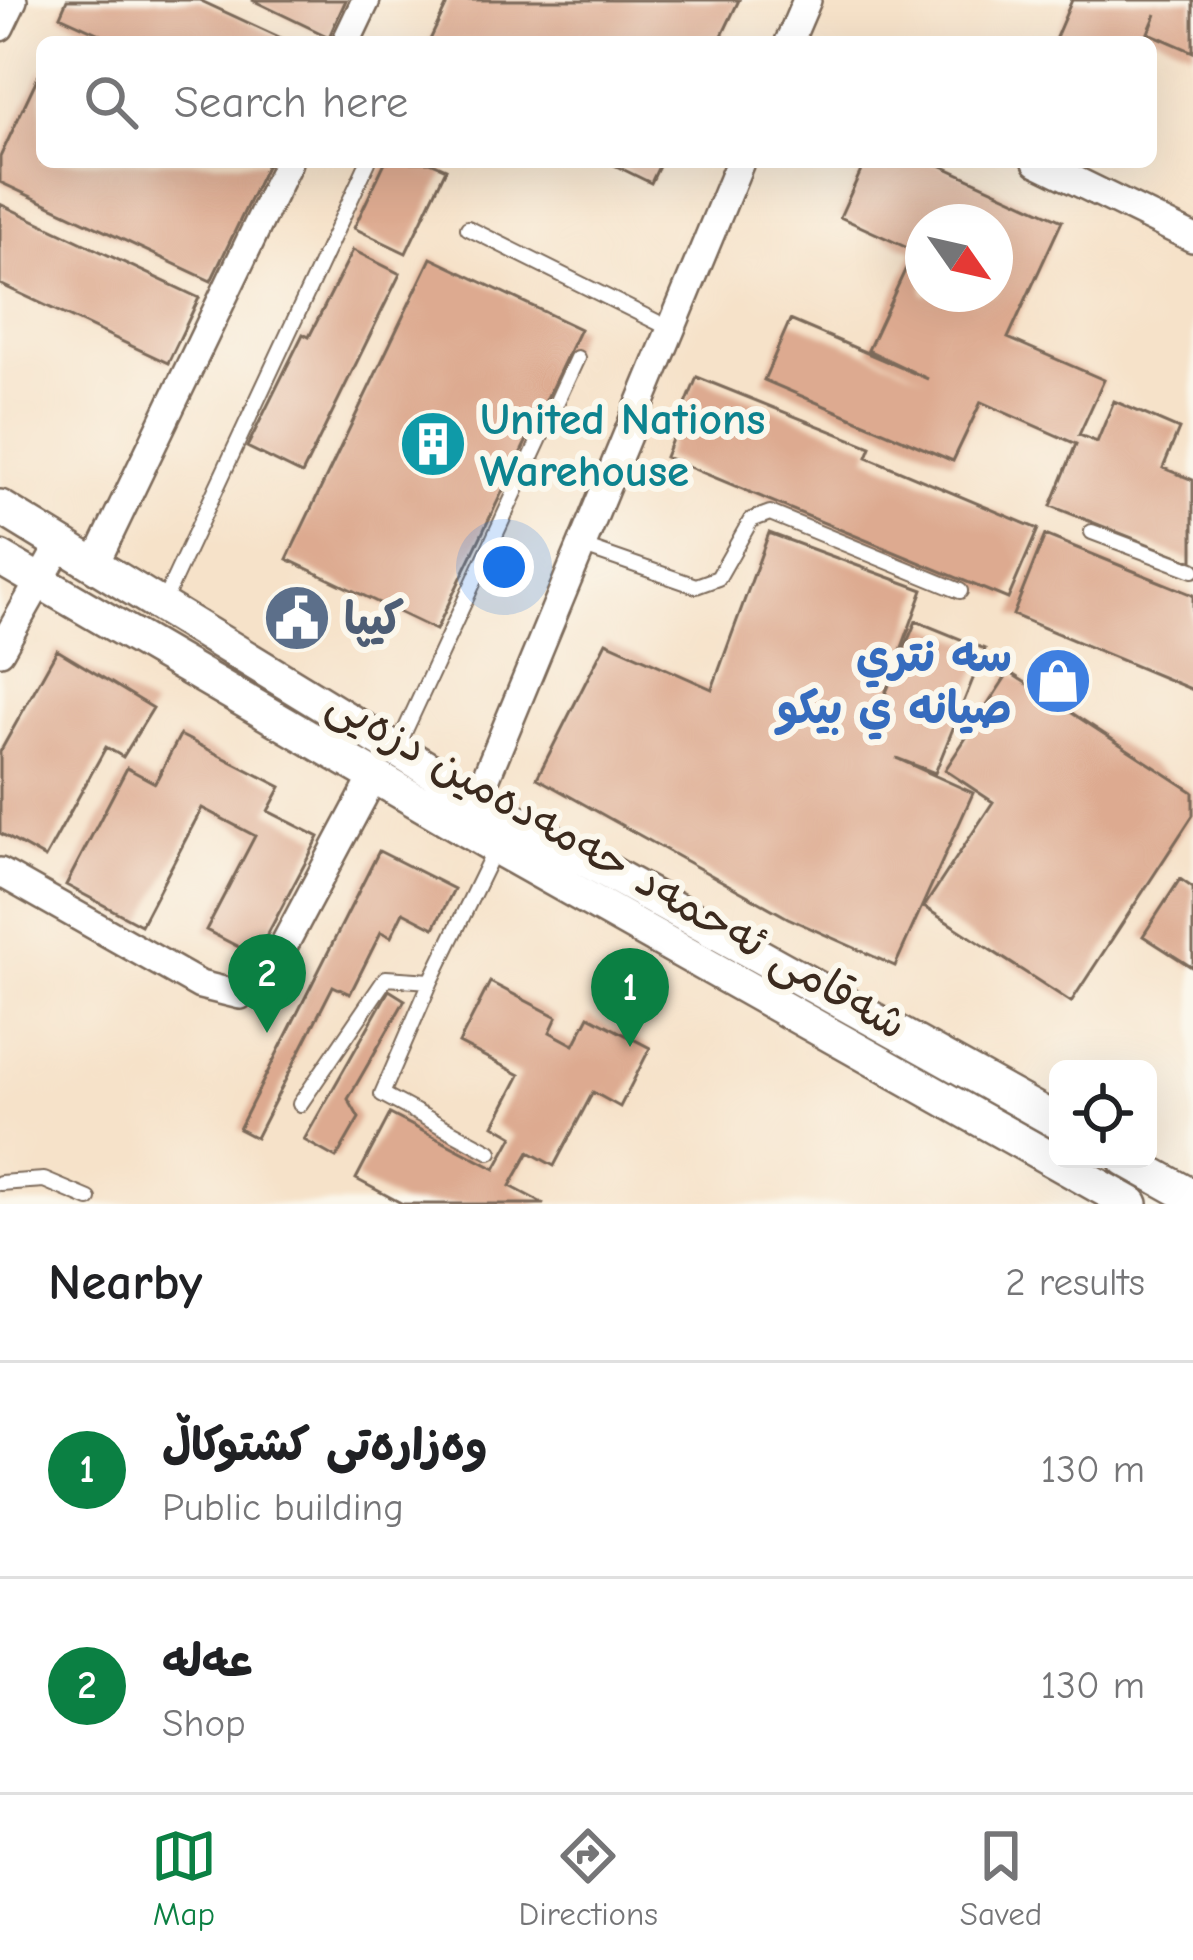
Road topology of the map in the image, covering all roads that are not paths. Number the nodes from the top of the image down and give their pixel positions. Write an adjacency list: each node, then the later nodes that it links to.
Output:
1 (13, 0): 4 (street)
2 (366, 0): 5 (street)
3 (807, 0): 6 (street)
4 (0, 27)
5 (349, 36)
6 (792, 36)
7 (285, 168): 20 (street)
8 (365, 168): 24 (lane)
9 (738, 168): 13 (street)
10 (1049, 168): 12 (street)
11 (468, 228): 13 (lane)
12 (1193, 238)
13 (671, 329): 18 (street)
14 (577, 358): 26 (lane)
15 (0, 507): 17 (street, شەقامی ئەحمەد حەمەدەمین دزەیی)
16 (1093, 532): 21 (lane)
17 (60, 545): 20 (street, شەقامی ئەحمەد حەمەدەمین دزەیی); 22 (street)
18 (581, 546): 23 (lane); 28 (street)
19 (0, 559): 22 (street, شەقامی ئەحمەد حەمەدەمین دزەیی)
20 (94, 566): 24 (street, شەقامی ئەحمەد حەمەدەمین دزەیی)
21 (1193, 570)
22 (38, 579): 25 (street); 27 (street, شەقامی ئەحمەد حەمەدەمین دزەیی)
23 (961, 591)
24 (161, 607): 26 (street, شەقامی ئەحمەد حەمەدەمین دزەیی)
25 (0, 651)
26 (396, 750): 28 (street, شەقامی ئەحمەد حەمەدەمین دزەیی)
27 (374, 776): 29 (street, شەقامی ئەحمەد حەمەدەمین دزەیی); 30 (street)
28 (477, 799): 33 (street, شەقامی ئەحمەد حەمەدەمین دزەیی)
29 (496, 848): 31 (lane); 39 (street, شەقامی ئەحمەد حەمەدەمین دزەیی)
30 (0, 872)
31 (431, 981): 32 (lane); 34 (lane)
32 (300, 1104)
33 (1049, 1117)
34 (490, 1153)
35 (1141, 1168): 37 (street)
36 (0, 1183): 38 (lane)
37 (1193, 1197)
38 (89, 1199)
39 (1131, 1204)

